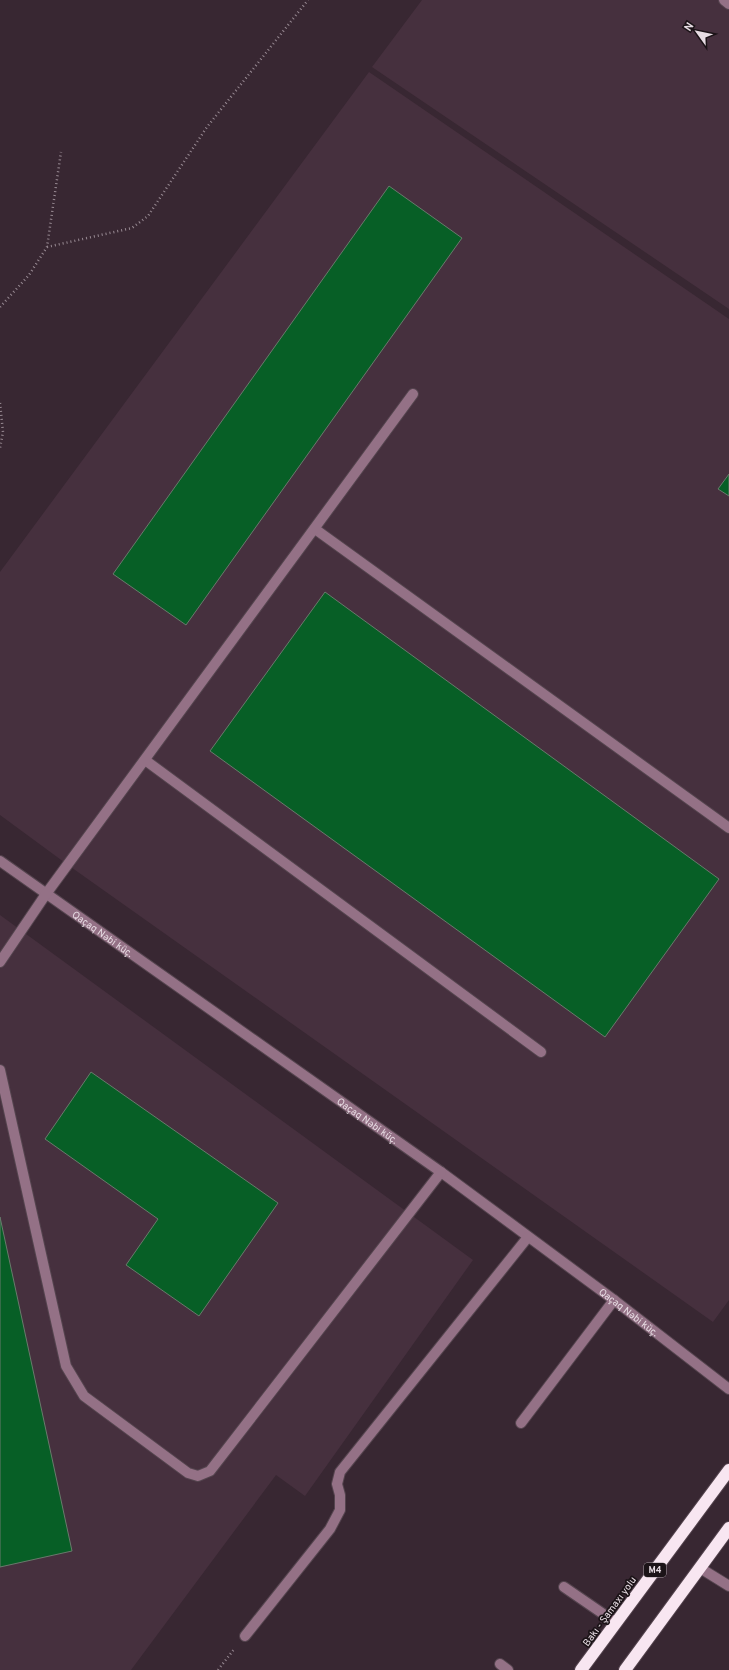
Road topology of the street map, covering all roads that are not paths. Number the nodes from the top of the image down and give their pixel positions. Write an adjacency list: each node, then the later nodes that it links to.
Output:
1 (724, 0): 2 (street)
2 (729, 4)
3 (413, 394): 4 (street)
4 (315, 529): 5 (street); 6 (street)
5 (145, 760): 8 (street); 10 (street)
6 (729, 828)
7 (0, 861): 8 (street, Qaçaq Nəbi küç.)
8 (46, 894): 9 (street); 12 (street, Qaçaq Nəbi küç.)
9 (0, 962)
10 (541, 1052)
11 (0, 1070): 12 (street)
12 (441, 1172): 13 (street, Qaçaq Nəbi küç.)
13 (528, 1237): 14 (street, Qaçaq Nəbi küç.); 23 (street)
14 (614, 1300): 15 (street, Qaçaq Nəbi küç.); 16 (street)
15 (729, 1389)
16 (521, 1424)
17 (729, 1470): 22 (highway, Bakı - Şamaxı yolu / M4)
18 (729, 1528): 19 (highway)
19 (700, 1568): 20 (street); 25 (highway)
20 (729, 1586)
21 (564, 1587): 22 (street)
22 (615, 1622): 24 (highway, Bakı - Şamaxı yolu / M4)
23 (245, 1636)
24 (581, 1670)
25 (625, 1670)

